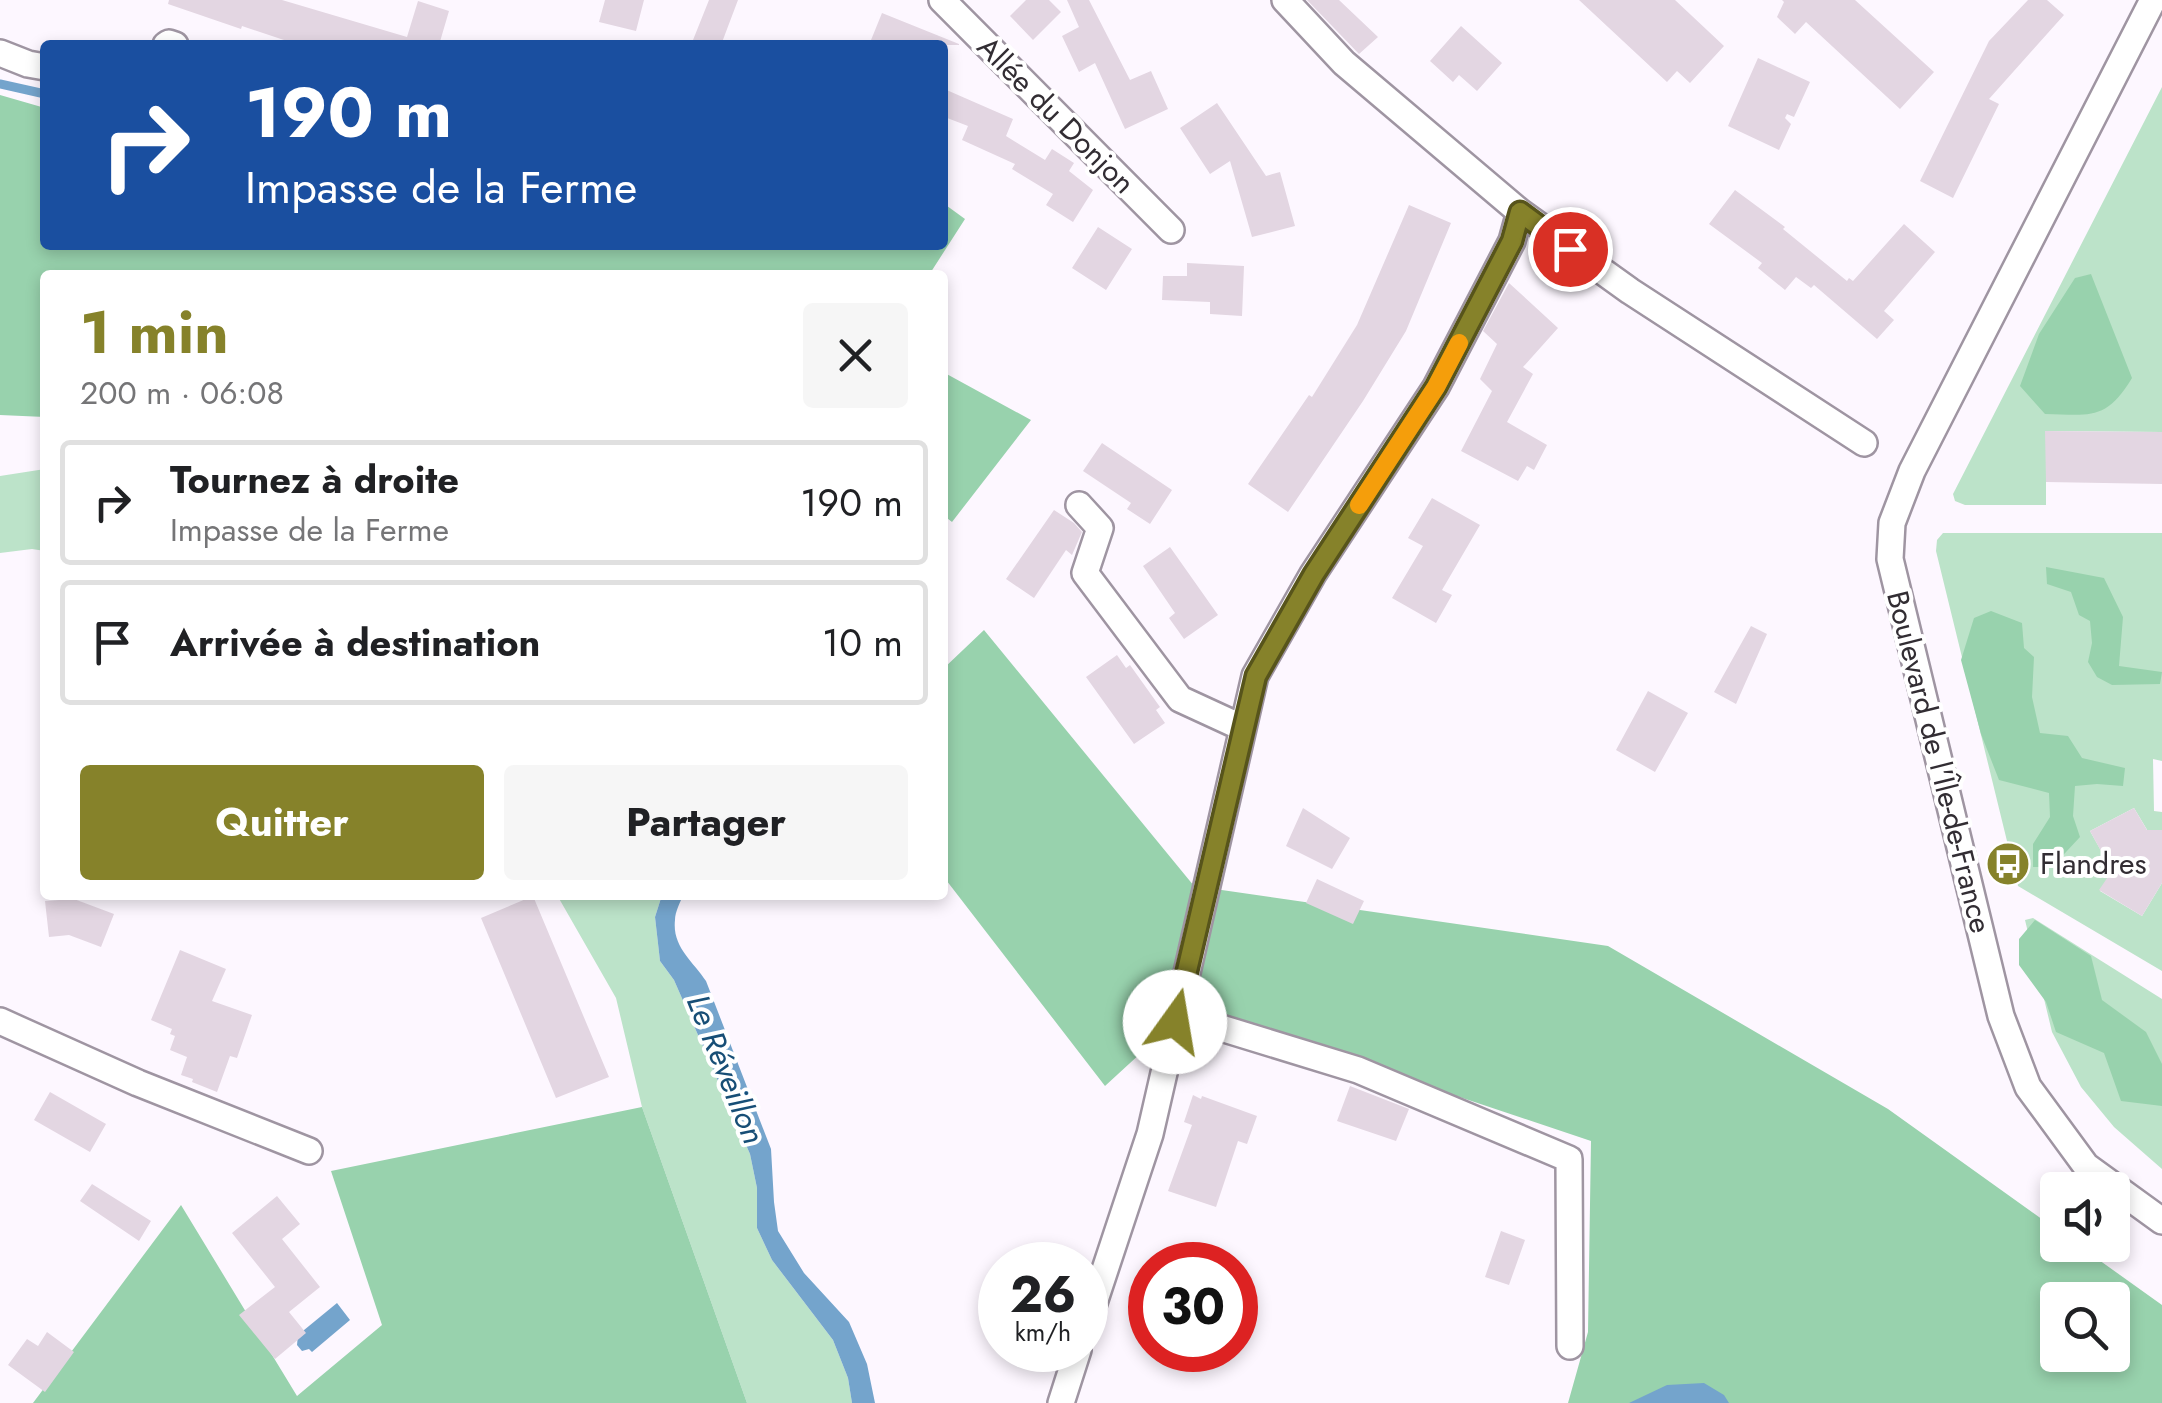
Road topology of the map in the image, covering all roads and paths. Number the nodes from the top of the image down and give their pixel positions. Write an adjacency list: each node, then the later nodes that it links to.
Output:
1 (942, 0): 7 (street, Allée du Donjon)
2 (1285, 0): 6 (street)
3 (2153, 0): 14 (street, Boulevard de l'Île-de-France)
4 (0, 54): 5 (street)
5 (40, 66)
6 (1520, 212): 8 (street); 10 (street)
7 (1171, 230)
8 (1864, 444)
9 (1080, 504): 10 (street)
10 (1243, 728): 12 (street)
11 (0, 1021): 13 (street)
12 (1175, 1022): 15 (street); 16 (street)
13 (309, 1152)
14 (2162, 1221)
15 (1108, 1261)
16 (1570, 1346)
17 (1071, 1372): 18 (street)
18 (1061, 1403)

